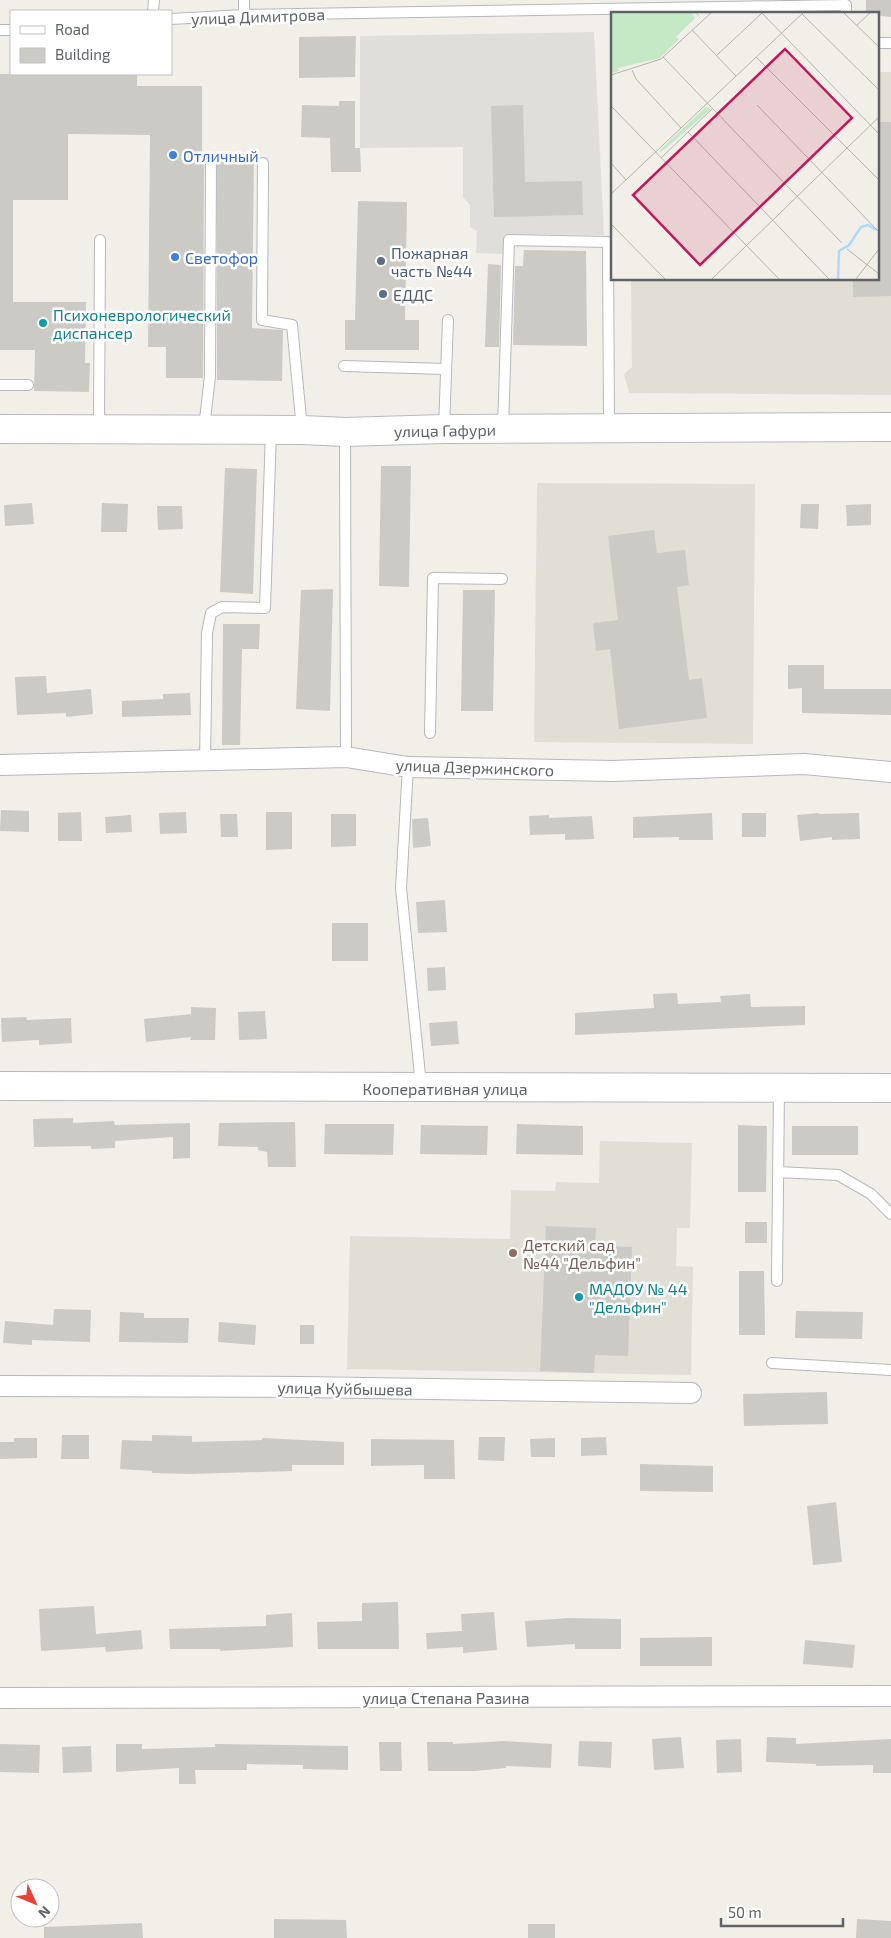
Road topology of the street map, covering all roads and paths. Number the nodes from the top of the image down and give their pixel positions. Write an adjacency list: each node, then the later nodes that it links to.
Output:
1 (244, 0): 5 (lane)
2 (636, 4): 3 (lane, улица Димитрова); 4 (lane, улица Димитрова)
3 (592, 5): 5 (lane, улица Димитрова)
4 (846, 6)
5 (244, 15): 6 (lane, улица Димитрова)
6 (172, 19)
7 (878, 42): 8 (lane)
8 (891, 43)
9 (211, 163): 22 (lane)
10 (263, 163): 24 (lane)
11 (100, 240): 21 (lane)
12 (448, 320): 14 (lane)
13 (344, 366): 14 (lane)
14 (446, 369): 25 (lane)
15 (0, 385): 16 (lane)
16 (28, 385)
17 (891, 427): 20 (street, улица Гафури)
18 (0, 429): 21 (street, улица Гафури)
19 (503, 429): 20 (street, улица Гафури); 20 (lane); 25 (street, улица Гафури)
20 (610, 429)
21 (99, 430): 22 (street, улица Гафури)
22 (204, 430): 23 (street, улица Гафури)
23 (271, 430): 24 (street, улица Гафури); 30 (lane)
24 (302, 430): 26 (street, улица Гафури)
25 (444, 430): 26 (street, улица Гафури)
26 (344, 432): 29 (lane)
27 (502, 579): 28 (lane)
28 (430, 733)
29 (346, 757): 30 (street, улица Дзержинского); 32 (street, улица Дзержинского)
30 (205, 761): 31 (street, улица Дзержинского)
31 (0, 764)
32 (408, 767): 33 (street, улица Дзержинского); 35 (lane)
33 (891, 772)
34 (0, 1086): 35 (street, Кооперативная улица)
35 (422, 1088): 36 (street, Кооперативная улица)
36 (779, 1088): 37 (street, Кооперативная улица); 38 (lane)
37 (891, 1088)
38 (778, 1172): 39 (lane); 40 (lane)
39 (891, 1214)
40 (777, 1281)
41 (772, 1363): 42 (lane)
42 (891, 1370)
43 (0, 1386): 44 (street, улица Куйбышева)
44 (691, 1393)
45 (891, 1696): 46 (street, улица Степана Разина)
46 (0, 1698)

